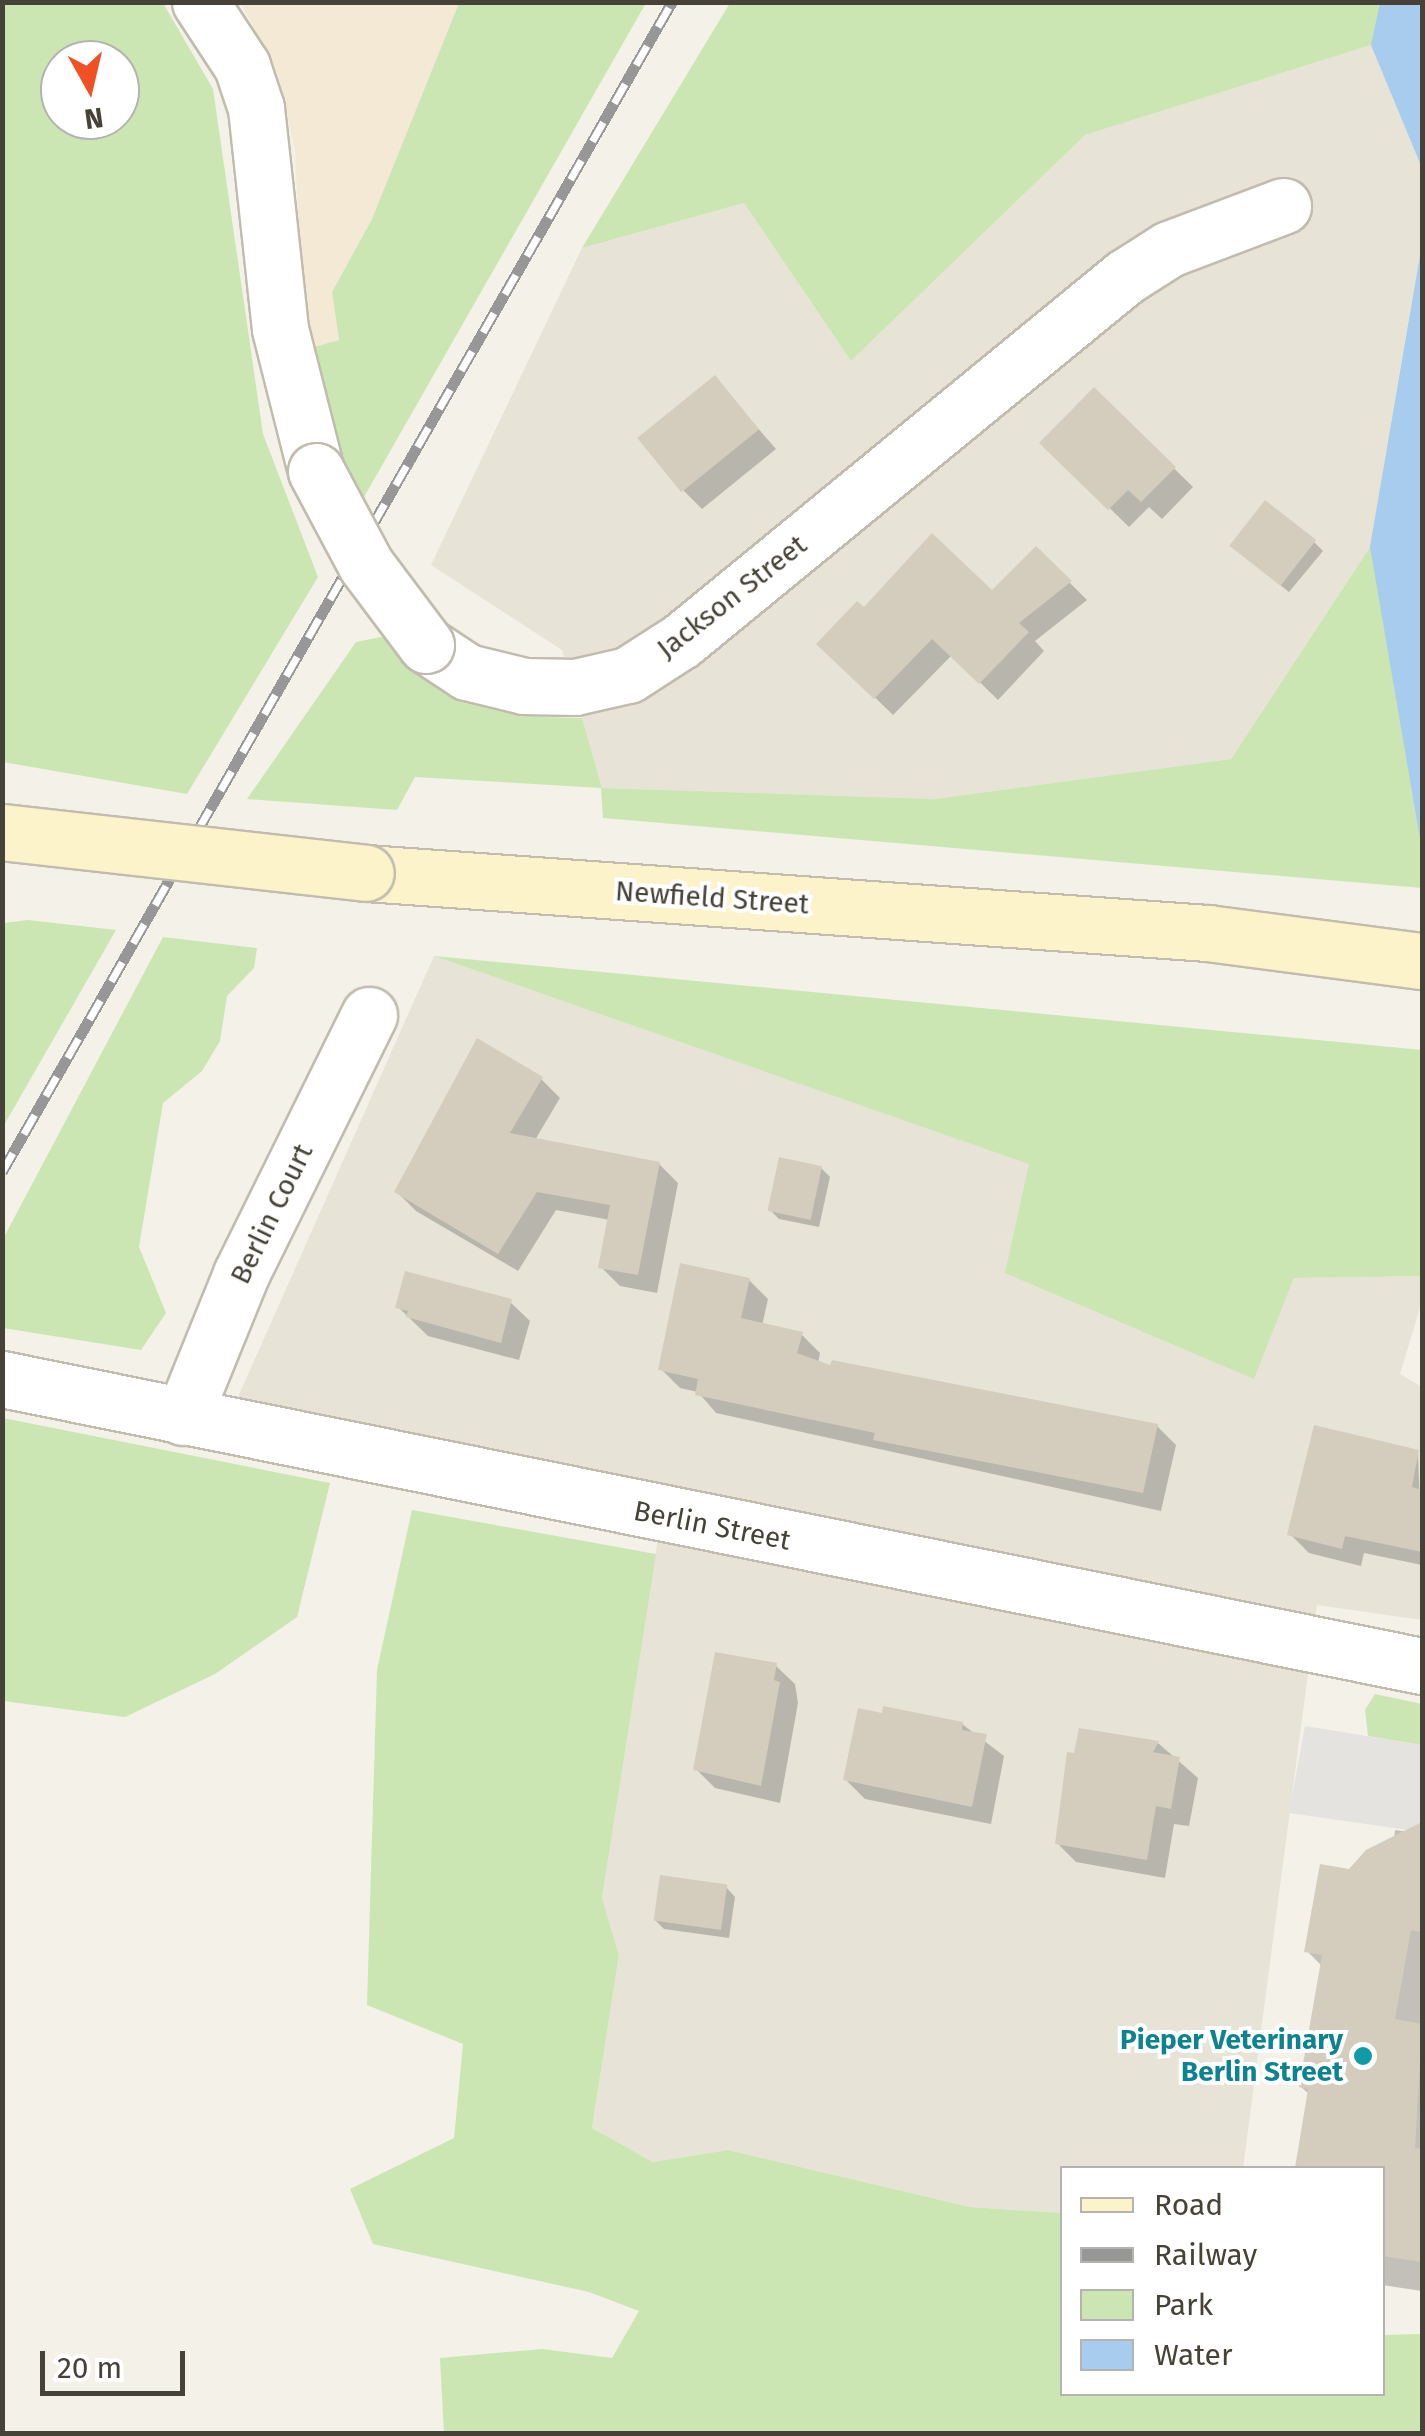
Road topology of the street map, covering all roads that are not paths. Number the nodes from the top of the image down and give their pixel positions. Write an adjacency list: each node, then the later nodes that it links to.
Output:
1 (200, 2): 2 (street, Jackson Street, bridge)
2 (1283, 206)
3 (2, 832): 4 (main road, Newfield Street, bridge)
4 (1399, 957)
5 (370, 1015): 7 (street, Berlin Court)
6 (2, 1380): 7 (street, Berlin Street)
7 (184, 1416): 8 (street, Berlin Street)
8 (1422, 1666)

